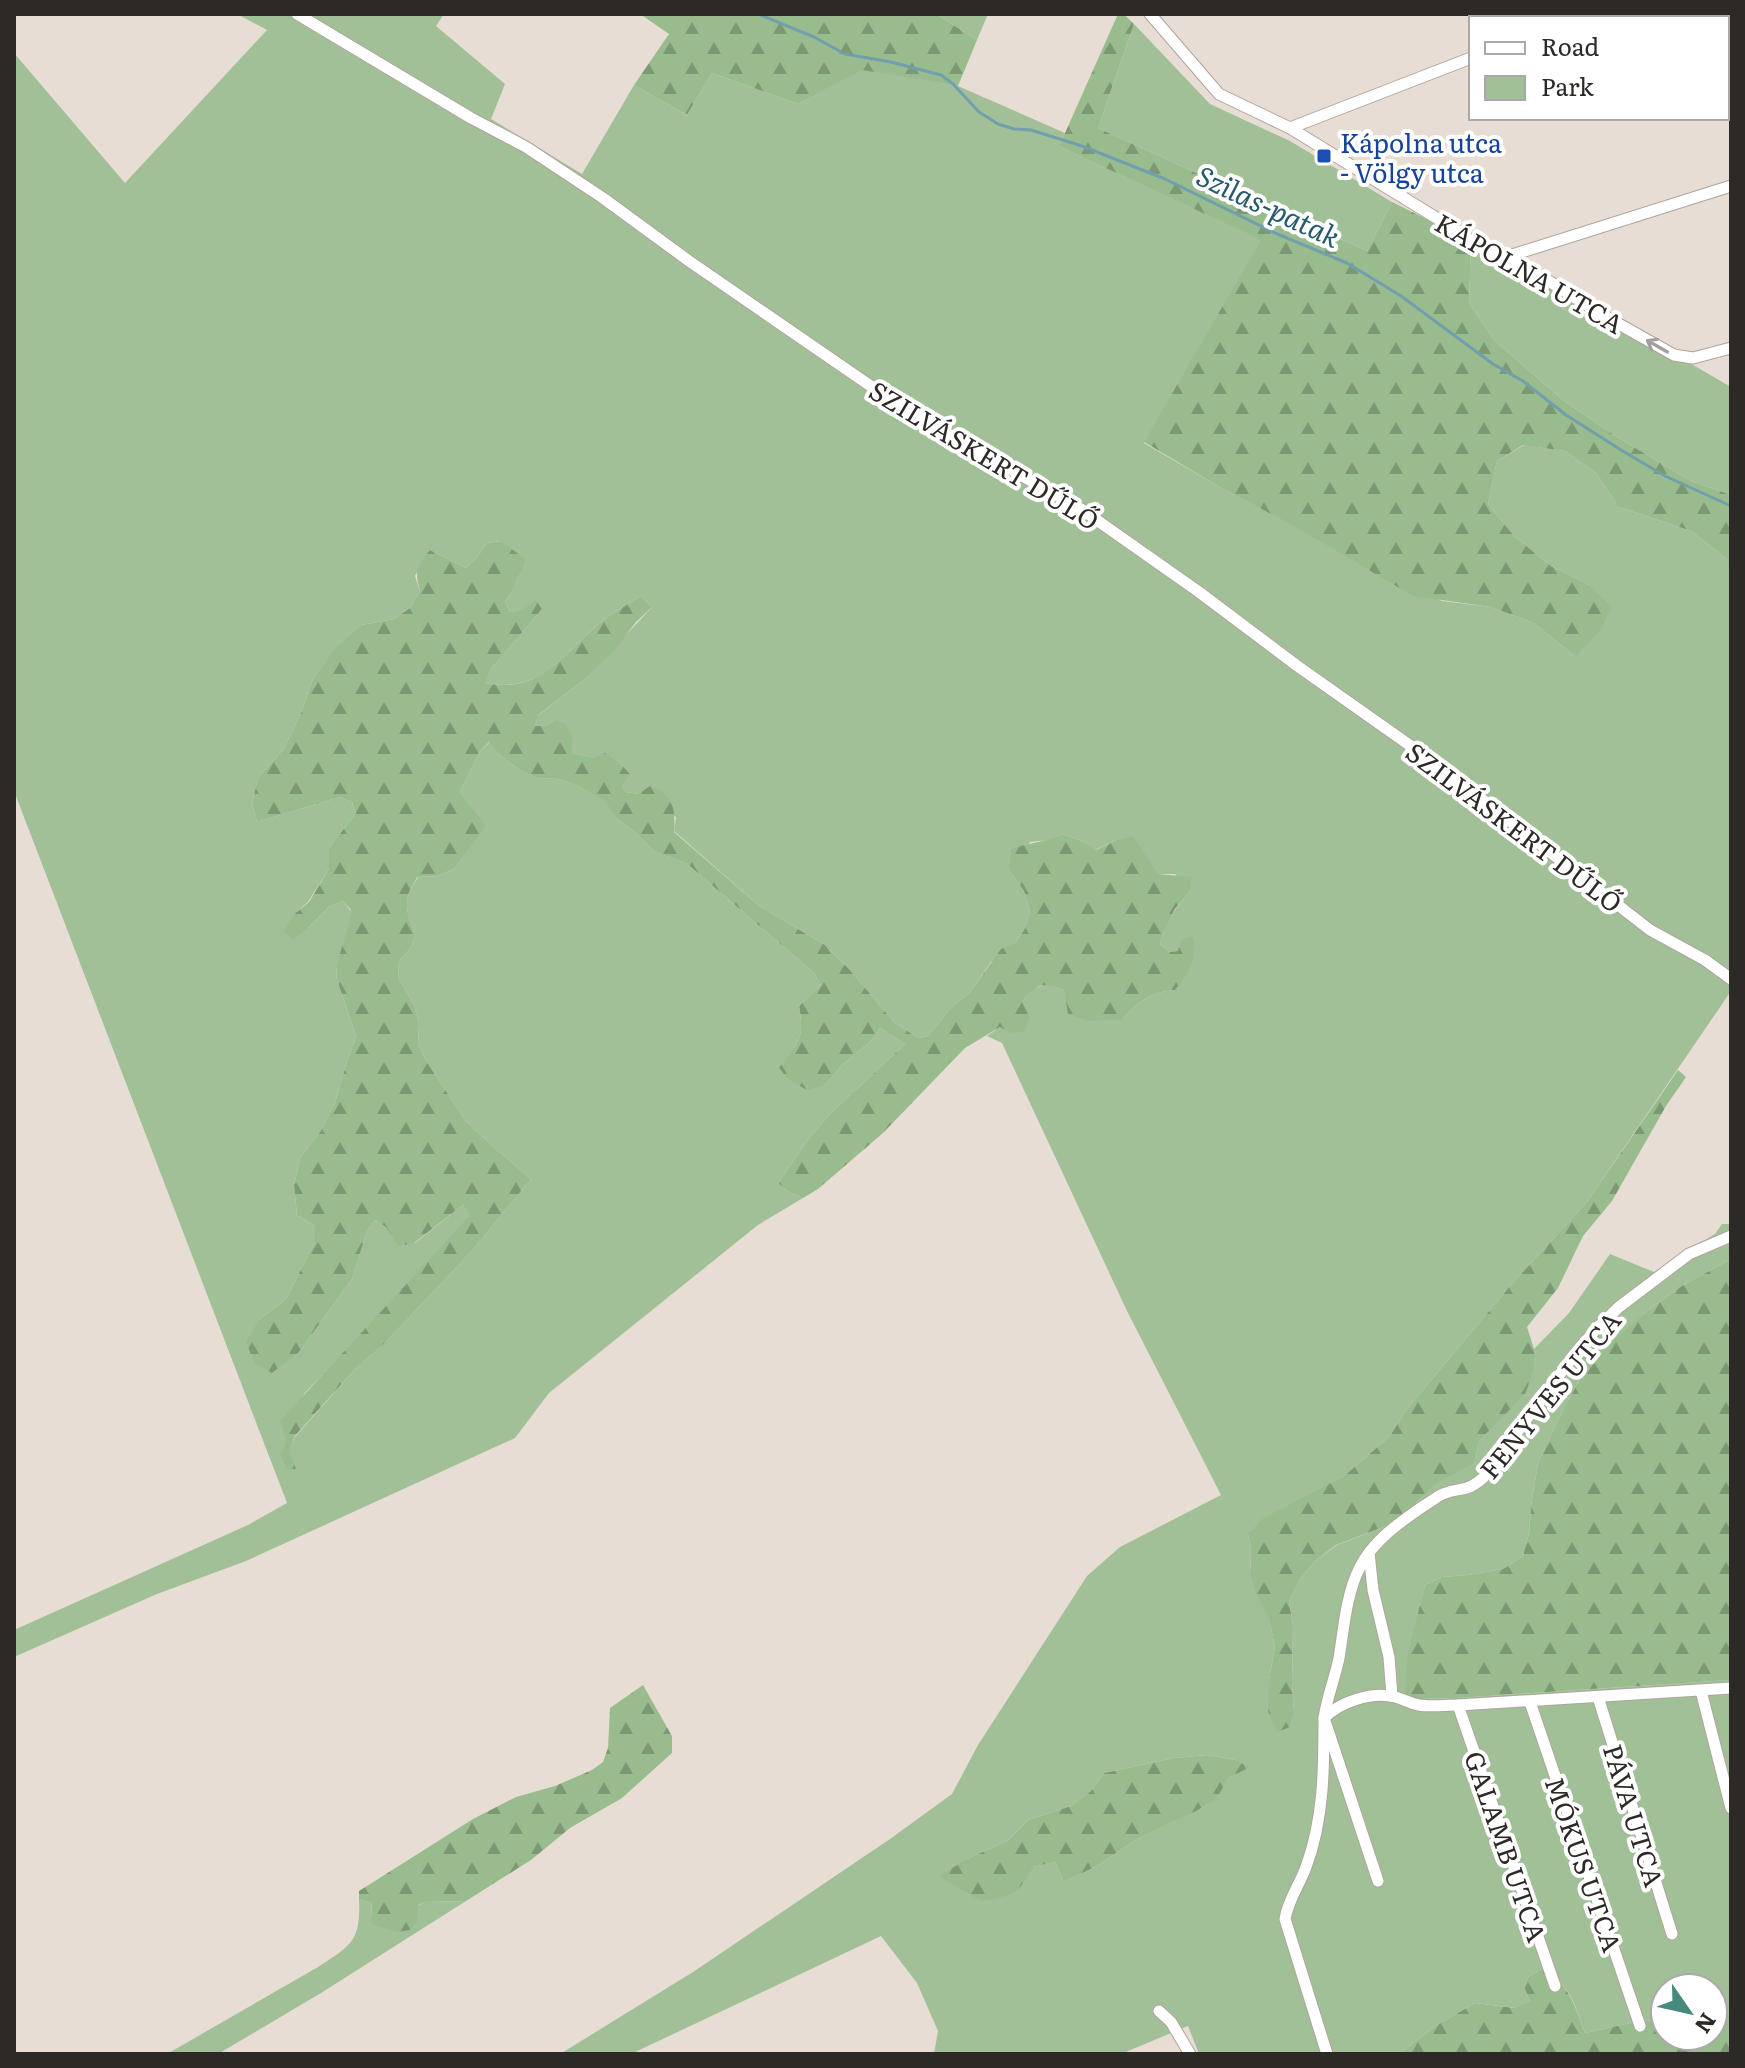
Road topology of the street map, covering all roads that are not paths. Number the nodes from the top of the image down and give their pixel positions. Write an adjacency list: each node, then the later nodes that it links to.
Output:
1 (297, 14): 8 (street, SZILVÁSKERT DŰLŐ)
2 (1150, 14): 4 (street, KÁPOLNA UTCA)
3 (1469, 59): 4 (street)
4 (1290, 128): 6 (street, KÁPOLNA UTCA)
5 (1731, 186): 6 (street)
6 (1509, 256): 7 (street, KÁPOLNA UTCA, one-way to 6)
7 (1731, 348)
8 (1731, 979)
9 (1731, 1236): 10 (street, FENYVES UTCA)
10 (1369, 1553): 13 (street); 17 (street, FENYVES UTCA)
11 (1731, 1688): 12 (street)
12 (1701, 1691): 14 (street); 18 (street)
13 (1392, 1696): 16 (street); 17 (street)
14 (1598, 1697): 15 (street); 20 (street, PÁVA UTCA)
15 (1530, 1702): 16 (street); 23 (street, MÓKUS UTCA)
16 (1458, 1705): 21 (street, GALAMB UTCA)
17 (1324, 1718): 19 (street); 25 (street, FENYVES UTCA)
18 (1731, 1808)
19 (1378, 1881)
20 (1672, 1934)
21 (1555, 1986)
22 (1159, 2011): 24 (street)
23 (1640, 2026)
24 (1190, 2054)
25 (1327, 2054)

